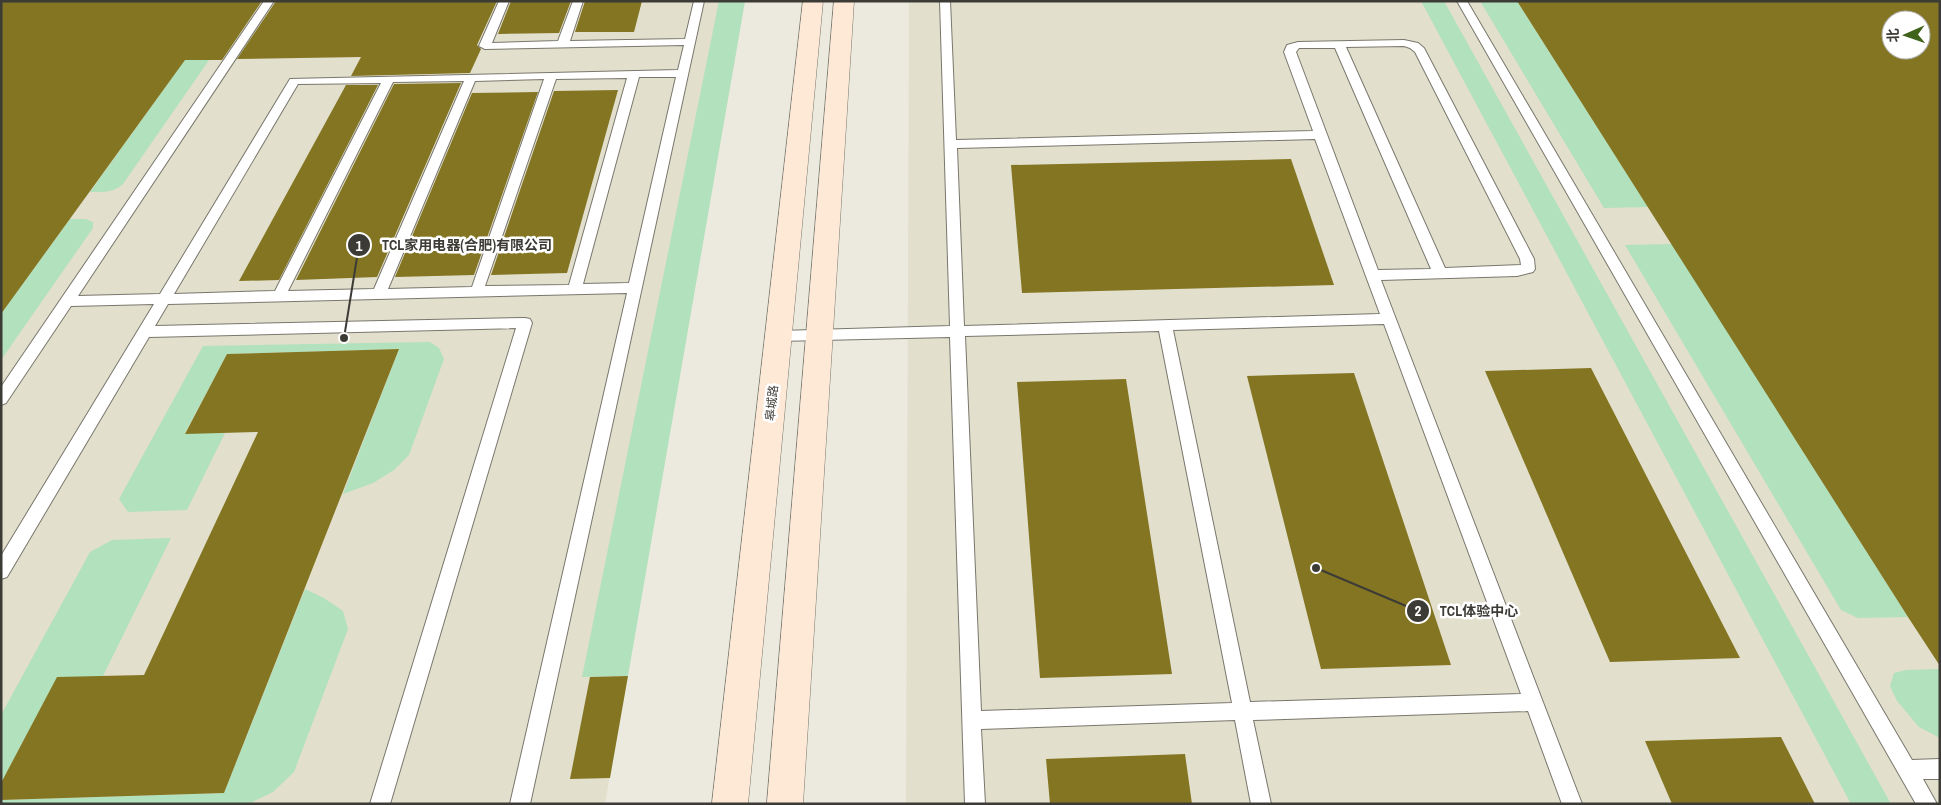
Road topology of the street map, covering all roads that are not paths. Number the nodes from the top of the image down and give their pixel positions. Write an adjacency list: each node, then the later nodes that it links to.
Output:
1 (269, 1): 26 (lane)
2 (504, 1): 10 (lane)
3 (578, 1): 10 (lane)
4 (699, 1): 9 (lane)
5 (814, 1): 32 (main road, 皋城路)
6 (844, 1): 31 (main road)
7 (945, 1): 18 (lane)
8 (1462, 1): 39 (lane)
9 (690, 42): 10 (lane); 12 (lane)
10 (563, 44)
11 (1339, 44): 17 (lane); 19 (lane); 19 (lane)
12 (683, 73): 13 (lane); 21 (lane)
13 (634, 74): 14 (lane); 22 (lane)
14 (552, 76): 15 (lane); 23 (lane)
15 (471, 78): 16 (lane); 24 (lane)
16 (389, 79): 25 (lane); 30 (lane)
17 (1320, 135): 18 (lane); 20 (lane)
18 (950, 144): 29 (lane)
19 (1440, 273): 20 (lane)
20 (1373, 275): 27 (lane)
21 (635, 288): 22 (lane); 41 (lane)
22 (575, 289): 23 (lane)
23 (477, 291): 24 (lane)
24 (379, 294): 25 (lane)
25 (279, 296): 26 (lane)
26 (67, 301): 33 (lane)
27 (1390, 319): 28 (lane); 35 (lane)
28 (1165, 326): 29 (lane); 36 (lane)
29 (957, 331): 31 (lane); 37 (lane)
30 (144, 332): 34 (lane); 40 (lane)
31 (819, 335): 32 (lane); 43 (main road)
32 (779, 336): 42 (main road, 皋城路)
33 (1, 399)
34 (1, 572)
35 (1534, 702): 36 (lane); 46 (lane)
36 (1242, 711): 37 (lane); 45 (lane)
37 (972, 720): 44 (lane)
38 (1940, 769): 39 (lane)
39 (1908, 770): 47 (lane)
40 (380, 804)
41 (520, 804)
42 (730, 804)
43 (785, 804)
44 (975, 804)
45 (1261, 804)
46 (1572, 804)
47 (1927, 804)

